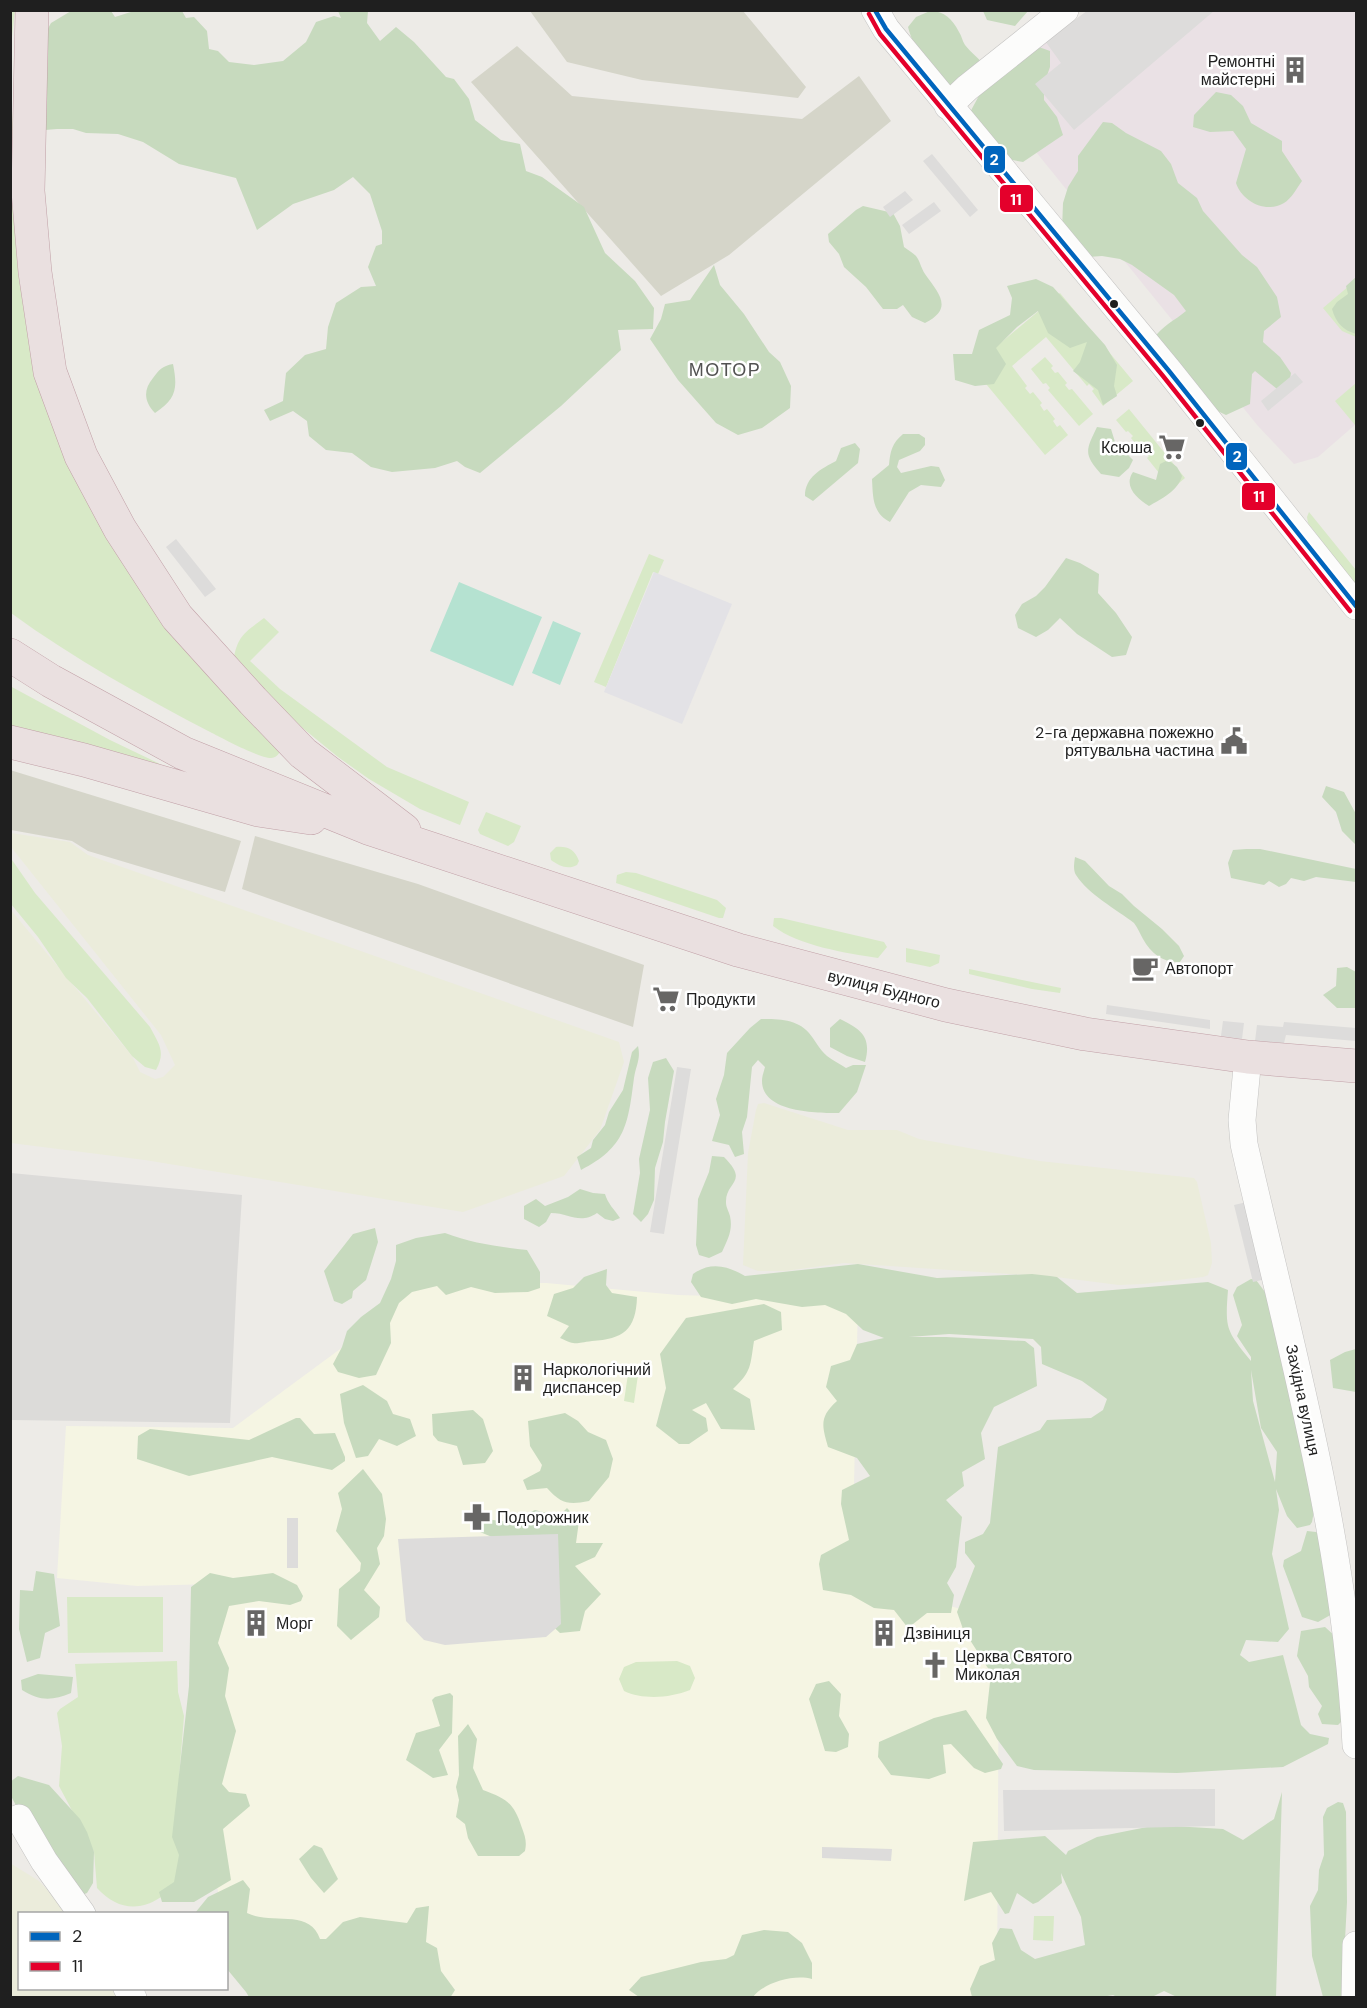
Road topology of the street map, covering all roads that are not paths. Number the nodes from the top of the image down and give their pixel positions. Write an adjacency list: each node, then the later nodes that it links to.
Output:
1 (32, 10): 9 (highway)
2 (875, 10): 4 (street)
3 (1065, 10): 4 (street)
4 (948, 105): 5 (street)
5 (1356, 606)
6 (10, 655): 8 (highway)
7 (10, 742): 8 (highway)
8 (368, 828): 9 (highway, вулиця Будного)
9 (427, 847): 10 (highway, вулиця Будного)
10 (1248, 1057): 11 (highway, вулиця Будного); 12 (street, Західна вулиця)
11 (1356, 1066)
12 (1356, 1744)
13 (19, 1818): 14 (street)
14 (81, 1912)
15 (1356, 1945): 16 (street)
16 (1355, 1998)

